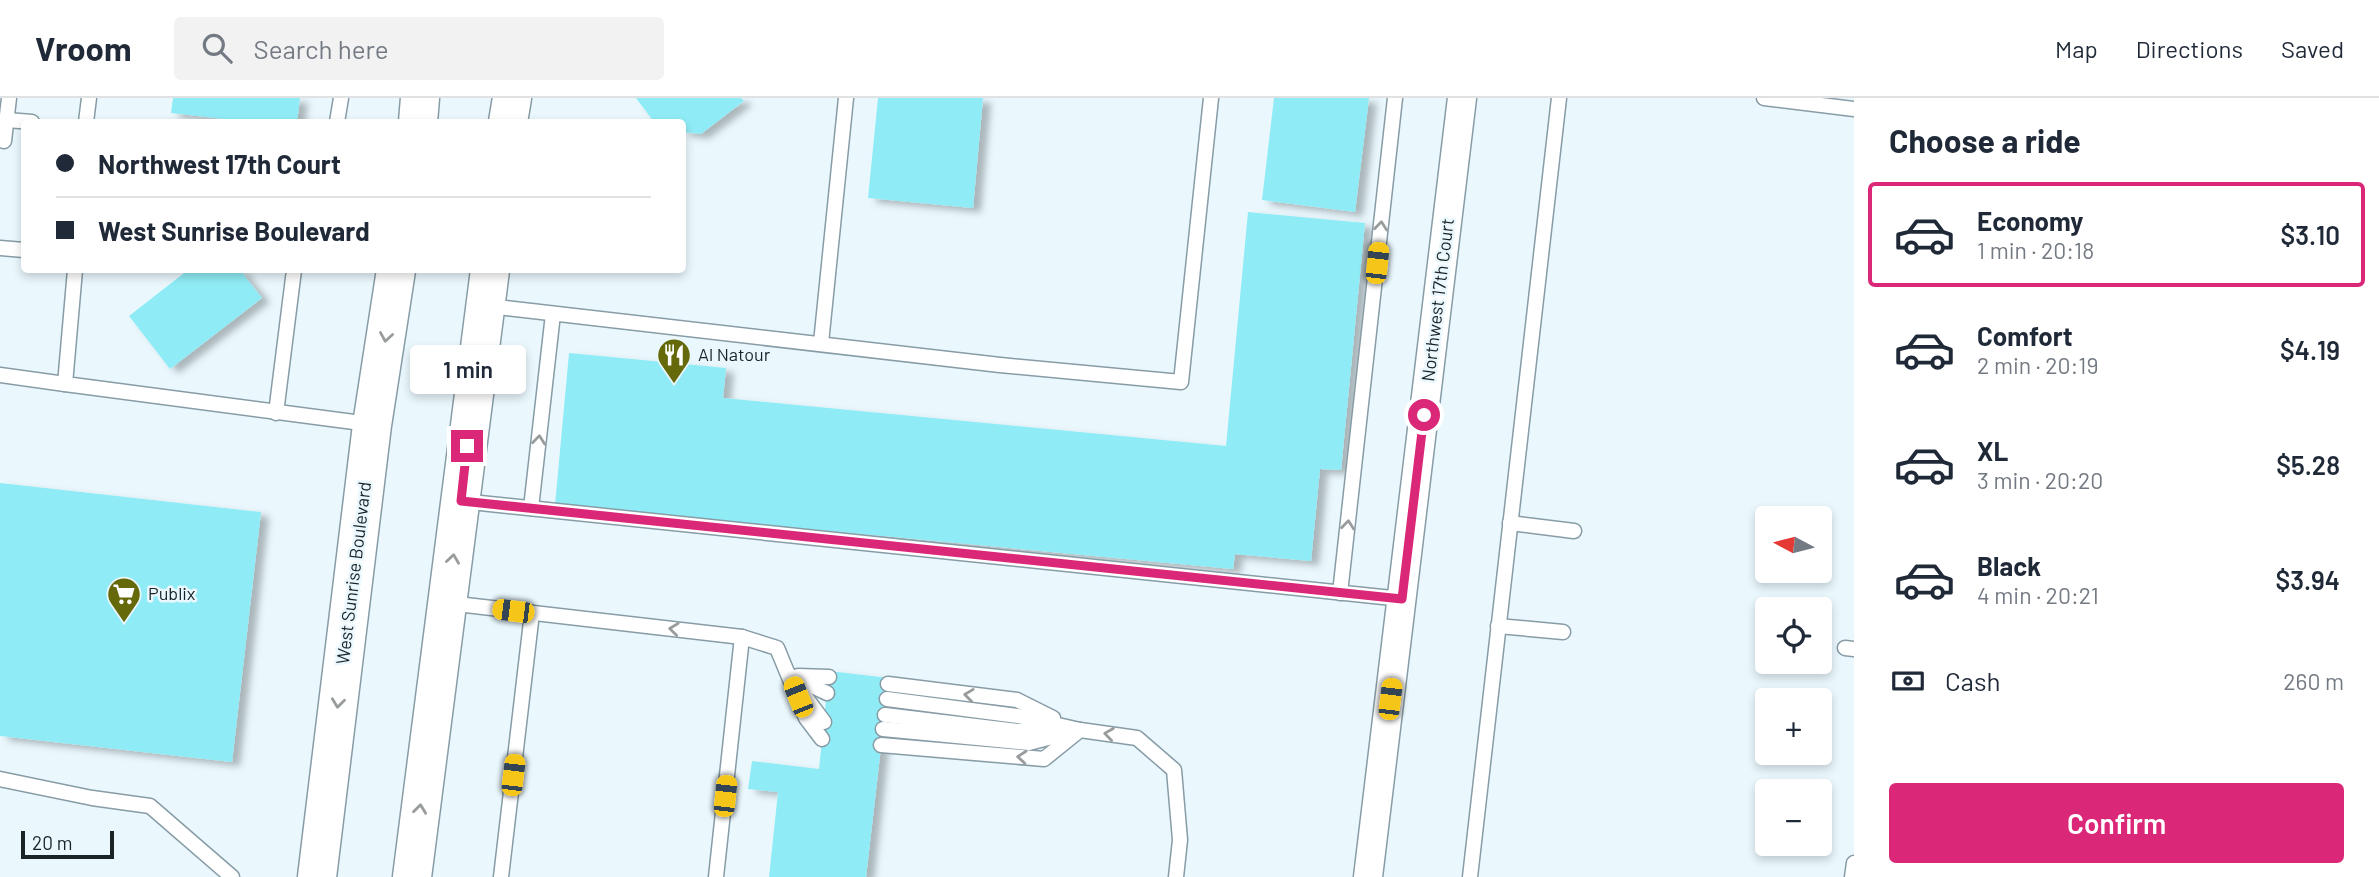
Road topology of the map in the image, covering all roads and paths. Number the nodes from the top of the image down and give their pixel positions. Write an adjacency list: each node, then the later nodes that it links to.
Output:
1 (9, 98): 17 (lane)
2 (89, 98): 13 (lane)
3 (341, 98): 14 (lane)
4 (420, 98): 15 (highway)
5 (512, 98): 16 (highway)
6 (846, 98): 27 (lane)
7 (1211, 98): 27 (lane)
8 (1395, 98): 36 (lane, one-way to 8)
9 (1462, 98): 37 (street, Northwest 17th Court)
10 (1559, 98): 34 (lane)
11 (1764, 98): 12 (lane)
12 (1854, 109)
13 (86, 119)
14 (338, 119)
15 (418, 119)
16 (508, 119)
17 (7, 120): 18 (lane); 19 (lane)
18 (21, 121)
19 (0, 140)
20 (0, 248): 21 (lane)
21 (21, 250)
22 (75, 273): 29 (lane)
23 (293, 273): 30 (lane)
24 (396, 273): 31 (highway, West Sunrise Boulevard, one-way to 31)
25 (488, 287): 26 (lane); 32 (highway)
26 (553, 314): 27 (lane); 33 (lane, one-way to 26)
27 (821, 343)
28 (0, 375): 29 (lane)
29 (65, 384): 30 (lane)
30 (276, 413): 31 (lane)
31 (372, 425): 53 (highway, West Sunrise Boulevard, one-way to 53)
32 (461, 501): 33 (lane); 38 (highway, one-way to 32)
33 (531, 508): 36 (lane)
34 (1510, 523): 35 (lane); 40 (lane)
35 (1574, 530)
36 (1340, 593): 37 (lane)
37 (1402, 599): 58 (street, Northwest 17th Court)
38 (447, 603): 39 (lane); 54 (highway, one-way to 38)
39 (532, 613): 42 (lane, one-way to 39); 55 (lane)
40 (1498, 626): 41 (lane); 59 (lane)
41 (1563, 632)
42 (742, 637): 43 (lane); 56 (lane)
43 (789, 676): 43 (lane); 44 (lane); 48 (lane)
44 (829, 677)
45 (887, 692): 47 (lane, one-way to 45)
46 (884, 722): 47 (lane)
47 (1080, 730): 49 (lane, one-way to 49); 57 (lane, one-way to 47)
48 (822, 738)
49 (881, 745)
50 (0, 779): 52 (lane)
51 (1854, 863): 60 (lane)
52 (232, 877)
53 (317, 877)
54 (412, 877)
55 (501, 877)
56 (716, 877)
57 (1176, 877)
58 (1368, 877)
59 (1469, 877)
60 (1852, 877)

